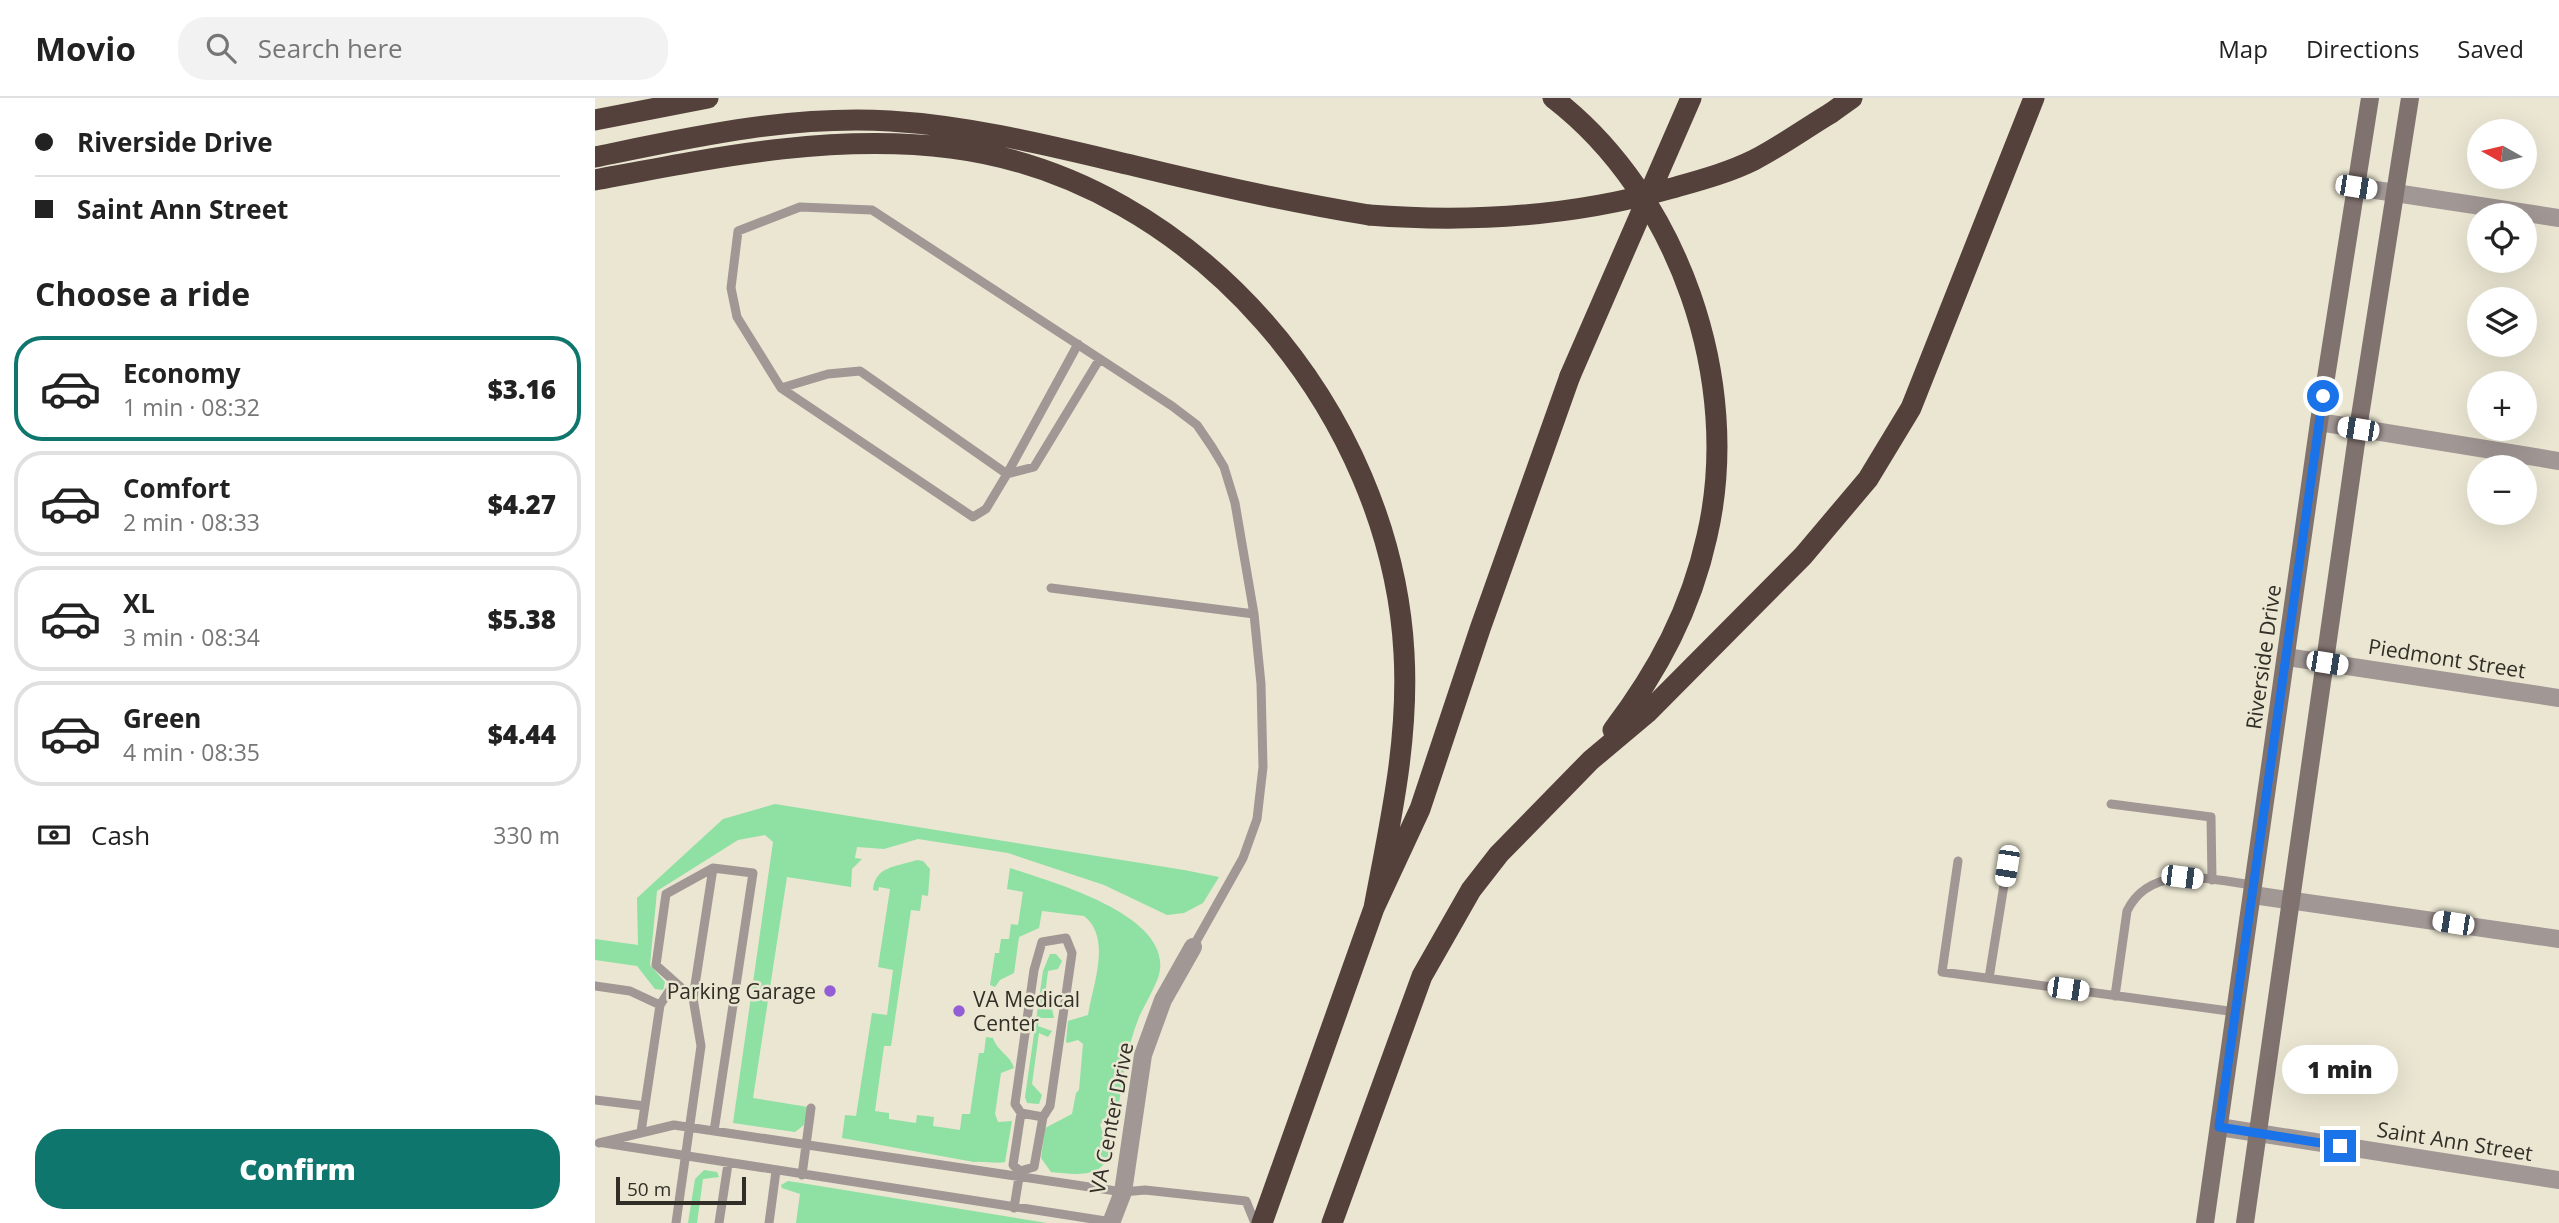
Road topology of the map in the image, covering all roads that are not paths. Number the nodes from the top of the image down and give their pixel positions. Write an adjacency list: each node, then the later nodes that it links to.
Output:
1 (708, 98): 8 (highway)
2 (1553, 98): 26 (highway)
3 (1691, 98): 34 (highway, bridge)
4 (1852, 98): 9 (highway, bridge)
5 (2034, 98): 26 (highway)
6 (2369, 98): 11 (street, Riverside Drive)
7 (2410, 98): 12 (street)
8 (595, 120)
9 (595, 157)
10 (595, 180): 34 (highway)
11 (2356, 187): 12 (street); 17 (street, Riverside Drive)
12 (2396, 193): 13 (street); 18 (street)
13 (2559, 218)
14 (1078, 344): 15 (lane); 16 (lane); 20 (lane)
15 (1099, 360): 20 (lane); 22 (lane)
16 (781, 388): 20 (lane); 20 (lane)
17 (2319, 422): 18 (street); 23 (street, Riverside Drive)
18 (2358, 429): 19 (street); 24 (street)
19 (2559, 461)
20 (1007, 474)
21 (1051, 588): 22 (lane)
22 (1254, 614): 36 (lane)
23 (2286, 657): 24 (street, Piedmont Street); 32 (street, Riverside Drive)
24 (2327, 663): 25 (street, Piedmont Street); 33 (street)
25 (2559, 698)
26 (1591, 760): 71 (highway)
27 (2111, 804): 31 (lane)
28 (1958, 862): 37 (lane)
29 (2007, 866): 37 (lane)
30 (713, 868): 38 (lane); 41 (lane); 51 (lane)
31 (2212, 880): 32 (lane); 40 (lane)
32 (2254, 890): 33 (street); 43 (street, Riverside Drive)
33 (2293, 899): 35 (street); 53 (street)
34 (1374, 908): 70 (highway)
35 (2559, 939)
36 (1192, 947): 62 (street, VA Center Drive)
37 (1989, 978): 40 (lane)
38 (675, 982): 41 (lane); 42 (lane)
39 (595, 986): 42 (lane)
40 (2115, 996): 43 (lane)
41 (693, 998): 50 (lane)
42 (660, 1005): 45 (lane)
43 (2236, 1013): 49 (street, Riverside Drive)
44 (595, 1100): 45 (lane)
45 (645, 1106): 52 (lane)
46 (811, 1108): 55 (lane)
47 (1021, 1113): 48 (lane); 48 (lane); 60 (lane)
48 (1043, 1117): 60 (lane)
49 (2219, 1127): 53 (street, Saint Ann Street); 72 (street, Riverside Drive)
50 (691, 1128): 51 (lane); 52 (lane); 56 (lane)
51 (714, 1131): 55 (lane)
52 (641, 1132): 54 (lane)
53 (2258, 1133): 61 (street, Saint Ann Street); 73 (street)
54 (597, 1142): 56 (lane)
55 (806, 1146): 59 (lane); 60 (lane)
56 (686, 1157): 57 (lane); 64 (lane)
57 (728, 1164): 58 (lane); 65 (lane)
58 (776, 1171): 59 (lane); 66 (lane)
59 (802, 1175): 63 (lane)
60 (1019, 1175): 62 (lane); 63 (lane)
61 (2559, 1180)
62 (1123, 1192): 67 (street, VA Center Drive); 69 (lane)
63 (1014, 1208): 67 (lane)
64 (675, 1223)
65 (719, 1223)
66 (769, 1223)
67 (1111, 1223): 68 (lane)
68 (1117, 1223)
69 (1255, 1223)
70 (1262, 1223)
71 (1332, 1223)
72 (2205, 1223)
73 (2245, 1223)

